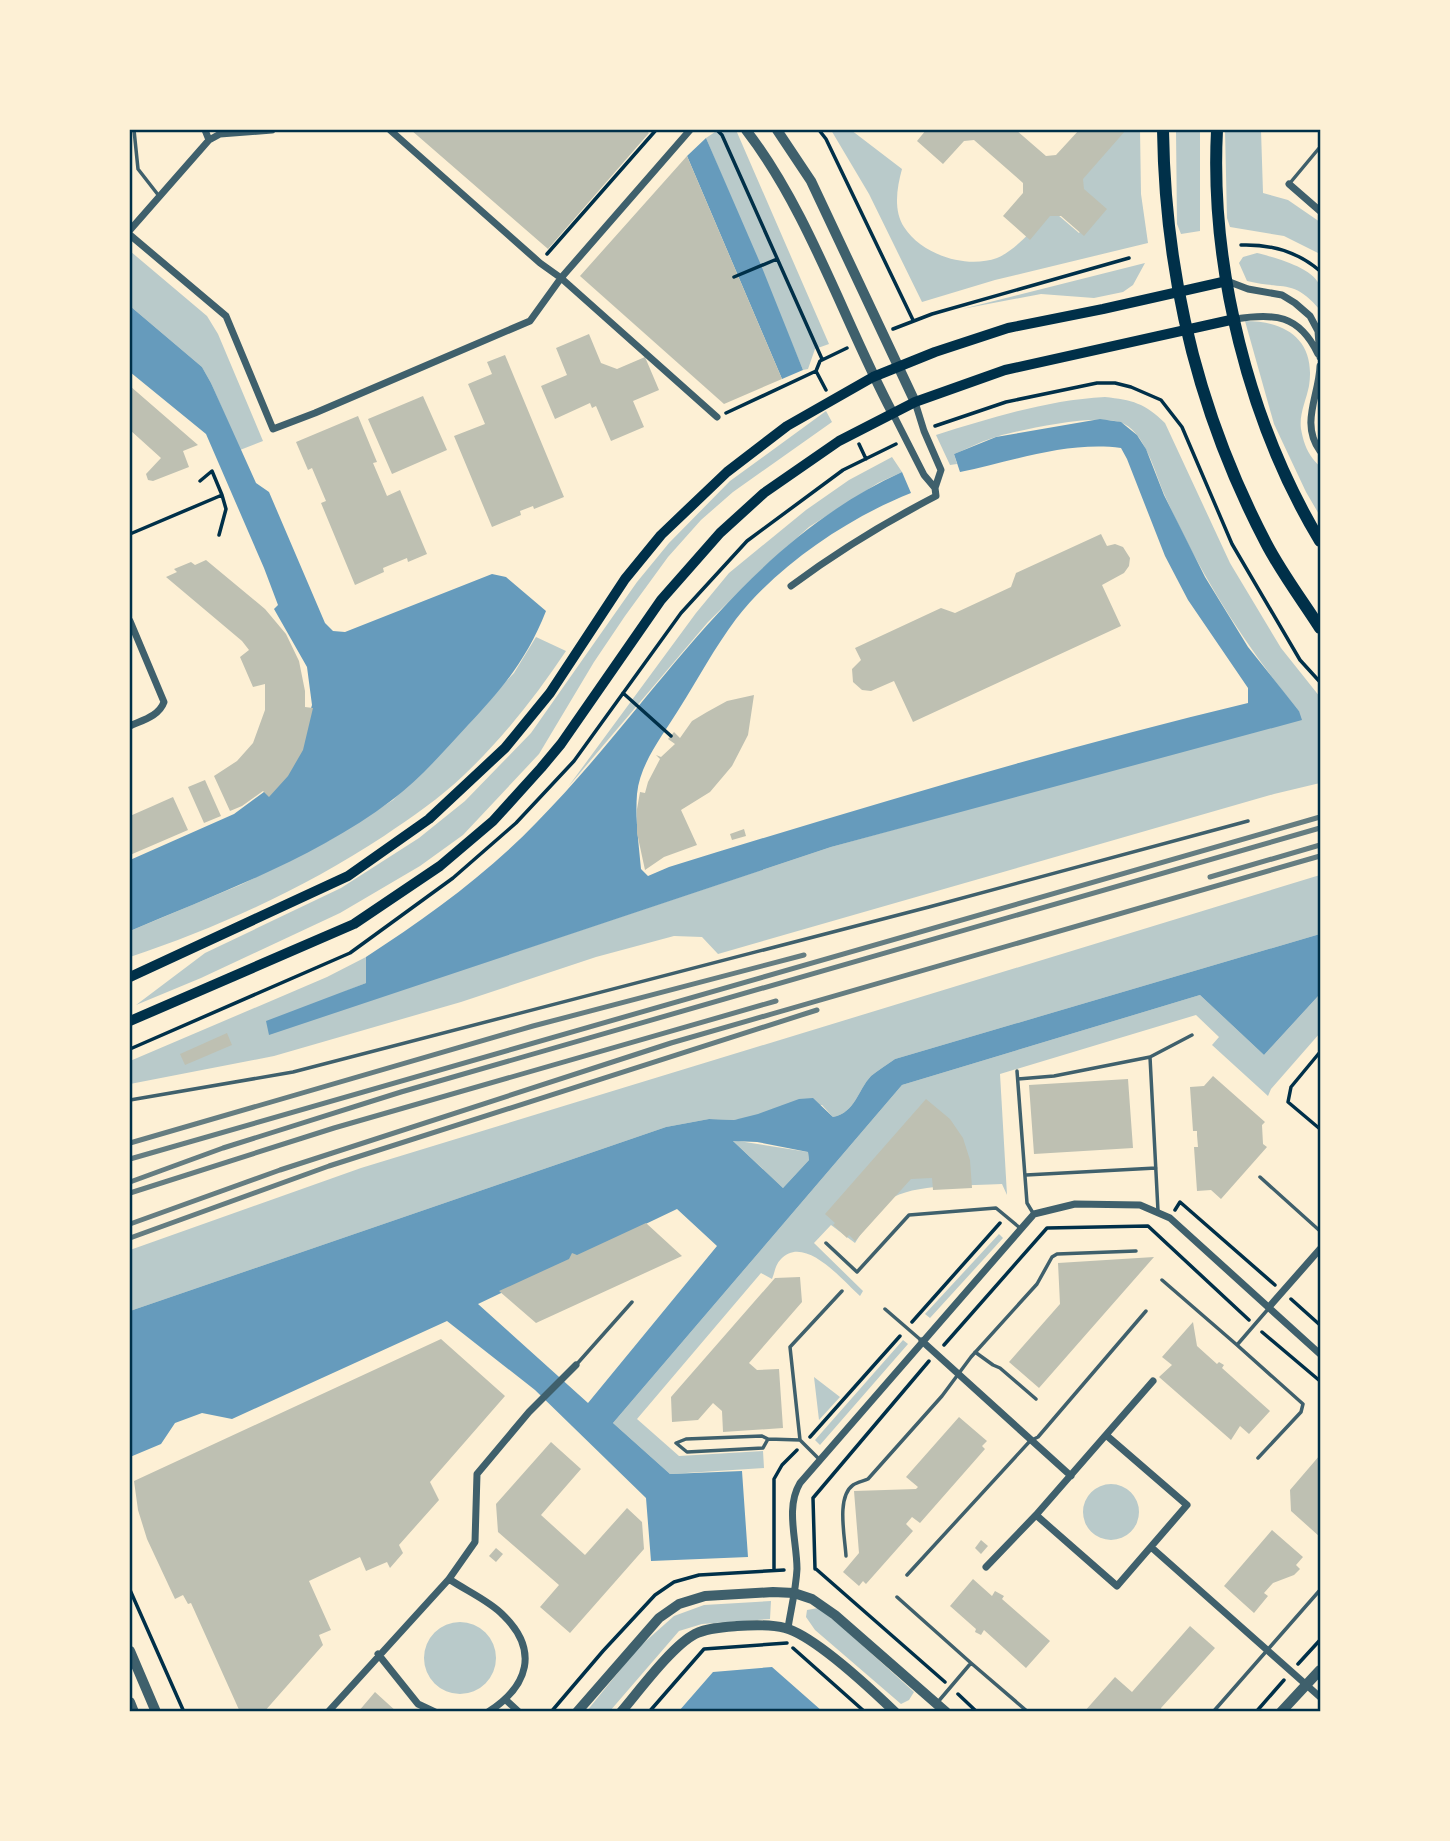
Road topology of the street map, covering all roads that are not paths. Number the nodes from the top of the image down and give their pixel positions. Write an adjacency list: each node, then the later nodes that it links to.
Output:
1 (134, 130): 13 (lane)
2 (205, 130): 10 (street)
3 (272, 130): 10 (street)
4 (390, 130): 16 (street)
5 (690, 130): 16 (street)
6 (746, 130): 24 (street)
7 (777, 130): 22 (street)
8 (1163, 130): 18 (highway)
9 (1217, 130): 17 (highway)
10 (209, 140): 13 (street)
11 (1321, 147): 12 (lane)
12 (1289, 184): 14 (street)
13 (159, 196): 15 (street)
14 (1321, 211)
15 (130, 232): 16 (street)
16 (561, 278): 27 (street)
17 (1227, 281): 18 (main road); 19 (highway); 21 (street)
18 (1178, 292): 20 (highway); 22 (main road)
19 (1235, 319): 20 (main road); 21 (street); 30 (highway)
20 (1186, 331): 25 (main road); 33 (highway)
21 (1321, 358)
22 (897, 366): 24 (main road); 25 (street)
23 (1321, 366): 28 (street)
24 (873, 377): 26 (street); 36 (main road)
25 (915, 402): 26 (main road); 29 (street)
26 (892, 412): 29 (street); 37 (main road)
27 (717, 417)
28 (1321, 451)
29 (935, 488): 31 (street)
30 (1321, 541)
31 (791, 586)
32 (130, 621): 34 (street)
33 (1321, 628)
34 (130, 726)
35 (1248, 821): 42 (lane)
36 (130, 977)
37 (130, 1021)
38 (1192, 1035): 39 (lane)
39 (1150, 1056): 41 (lane); 43 (lane)
40 (1017, 1071): 41 (lane)
41 (1018, 1079): 44 (lane)
42 (130, 1100)
43 (1156, 1168): 44 (lane); 46 (lane)
44 (1025, 1175): 47 (lane)
45 (1260, 1177): 49 (lane)
46 (1158, 1213): 47 (street); 56 (street)
47 (1034, 1214): 48 (street)
48 (1022, 1229): 50 (lane); 59 (street)
49 (1321, 1231)
50 (826, 1243)
51 (1321, 1250): 56 (street)
52 (1136, 1251): 61 (lane)
53 (1162, 1280): 60 (lane)
54 (842, 1291): 70 (lane)
55 (632, 1302): 63 (lane)
56 (1269, 1307): 60 (lane); 62 (street)
57 (885, 1309): 59 (lane)
58 (1146, 1311): 69 (lane)
59 (922, 1341): 64 (street); 72 (street)
60 (1237, 1345): 71 (lane)
61 (975, 1352): 64 (lane); 66 (lane)
62 (1321, 1354)
63 (576, 1365): 79 (street)
64 (957, 1373): 69 (street); 76 (lane)
65 (1153, 1381): 67 (street)
66 (1036, 1399)
67 (1106, 1435): 73 (street); 75 (street)
68 (768, 1439): 68 (lane); 70 (lane)
69 (1030, 1441): 73 (street); 78 (lane)
70 (802, 1442): 72 (lane)
71 (1258, 1458)
72 (820, 1460): 81 (street)
73 (1071, 1476): 74 (street)
74 (1036, 1515): 75 (street); 77 (street)
75 (1151, 1546): 84 (street)
76 (846, 1556)
77 (986, 1567)
78 (907, 1575)
79 (449, 1579): 86 (street); 91 (street)
80 (1321, 1590): 84 (lane)
81 (794, 1593): 83 (street); 93 (street); 100 (street)
82 (897, 1597): 87 (lane)
83 (788, 1628): 101 (street); 102 (street)
84 (1267, 1650): 89 (street); 106 (lane)
85 (130, 1651): 95 (street)
86 (378, 1654): 96 (street); 97 (street)
87 (971, 1663): 93 (lane); 105 (lane)
88 (1321, 1670): 89 (street)
89 (1307, 1686): 90 (street); 107 (street)
90 (1321, 1698)
91 (506, 1700): 98 (street); 99 (street)
92 (130, 1702): 94 (street)
93 (936, 1703): 103 (street); 104 (street)
94 (134, 1712)
95 (156, 1712)
96 (328, 1712)
97 (435, 1712)
98 (488, 1712)
99 (519, 1712)
100 (577, 1712)
101 (621, 1712)
102 (895, 1712)
103 (928, 1712)
104 (946, 1712)
105 (1028, 1712)
106 (1213, 1712)
107 (1281, 1712)

